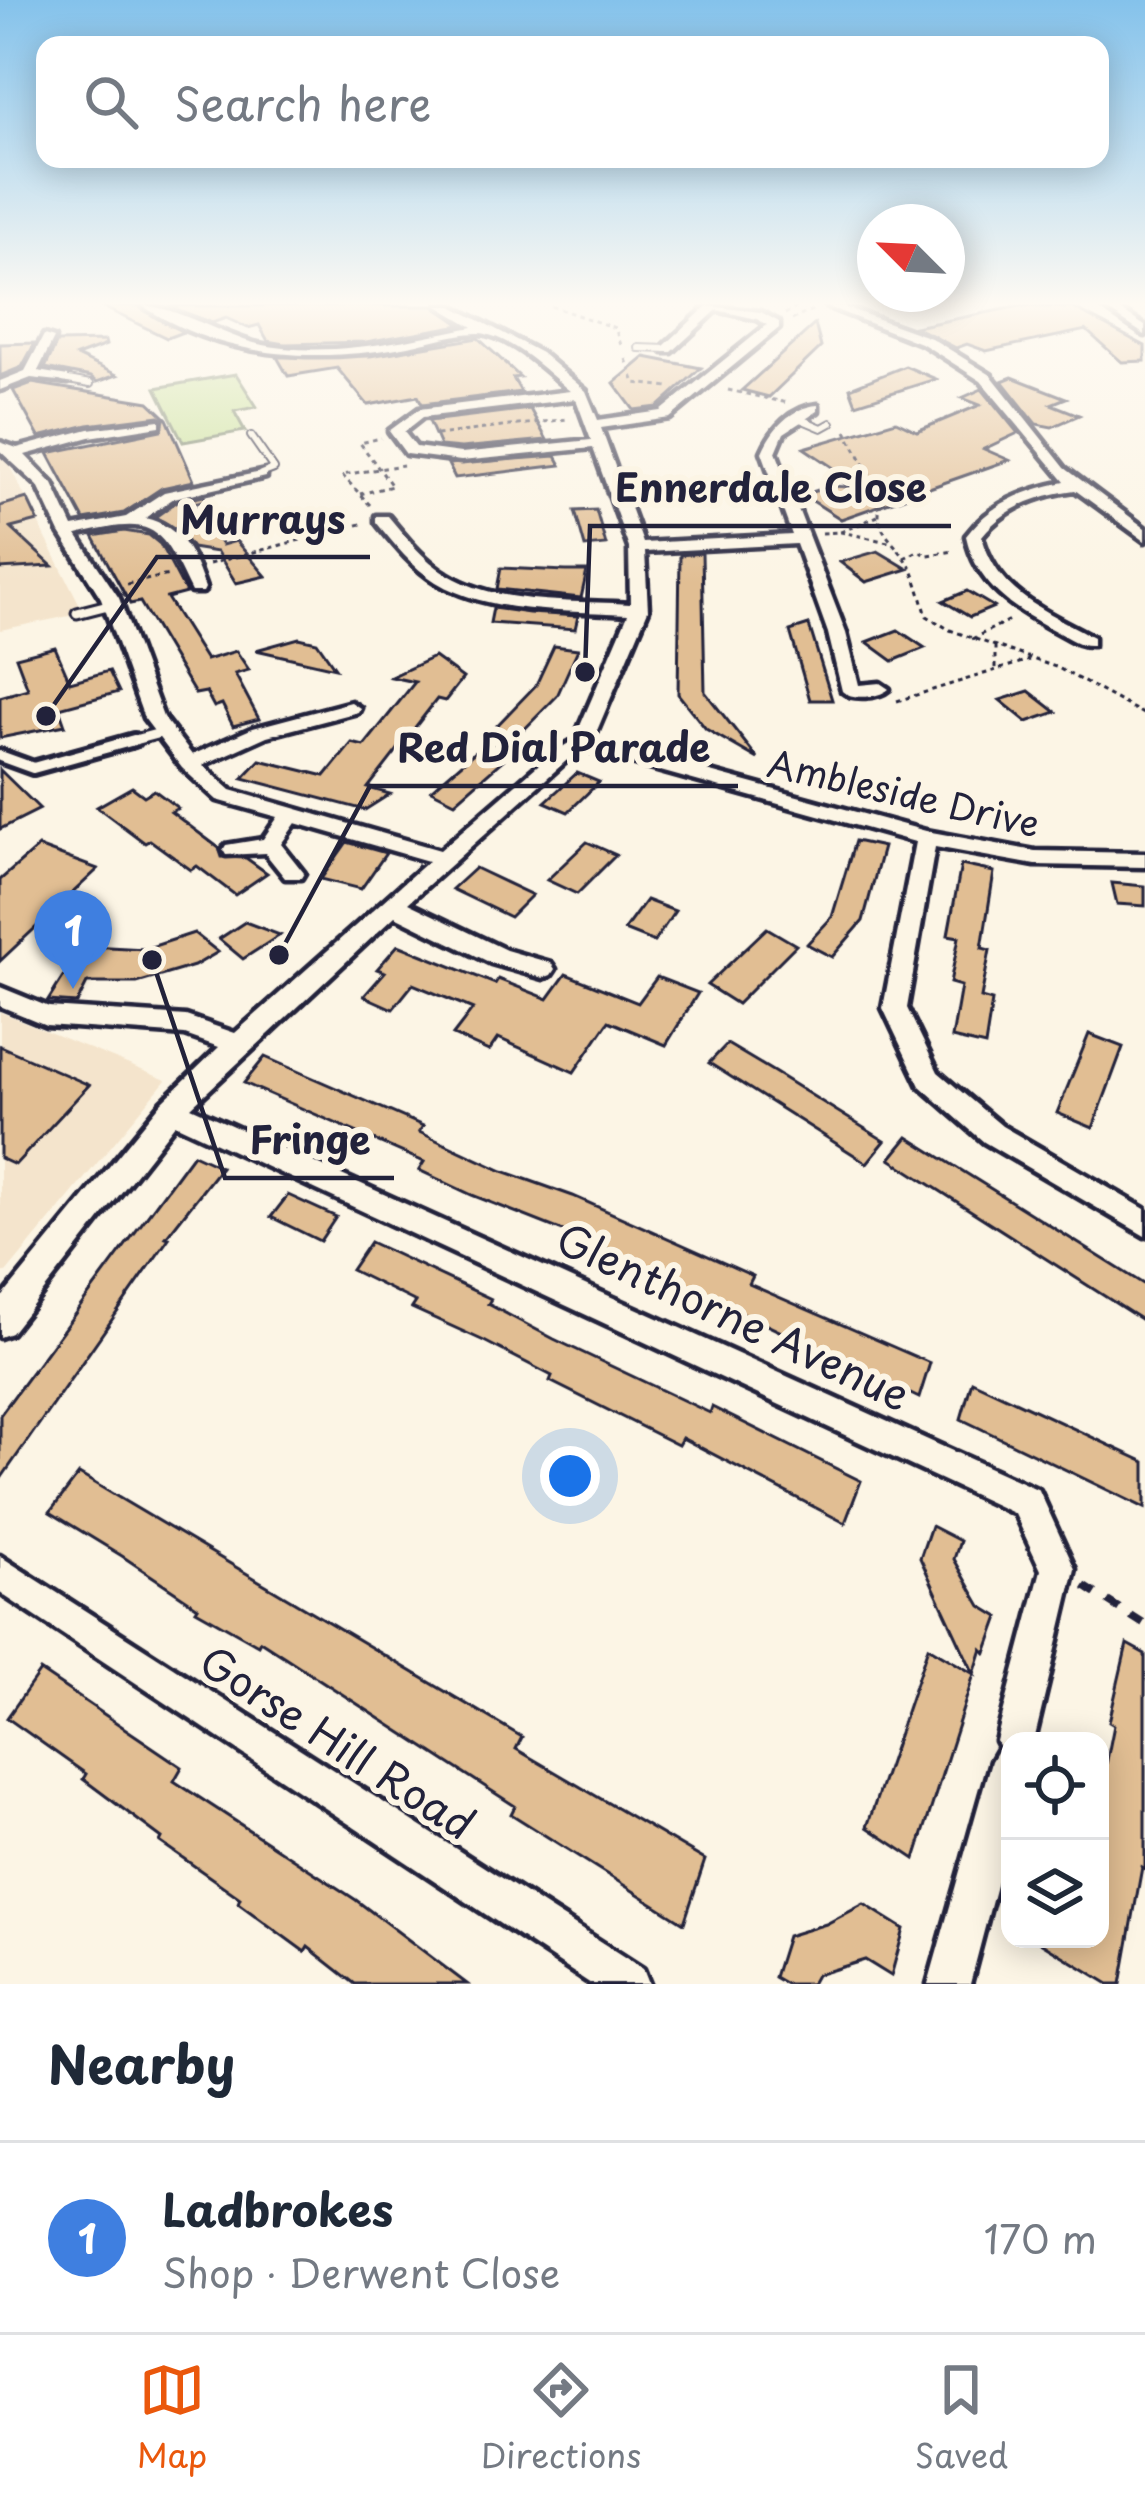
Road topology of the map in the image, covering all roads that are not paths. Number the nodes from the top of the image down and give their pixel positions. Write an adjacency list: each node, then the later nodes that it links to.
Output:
1 (542, 399): 10 (street)
2 (583, 399): 6 (street)
3 (687, 399): 6 (street)
4 (1003, 399): 13 (street)
5 (806, 413): 7 (lane); 18 (street)
6 (593, 421): 10 (street)
7 (831, 423)
8 (155, 424): 11 (street)
9 (251, 436): 12 (lane)
10 (601, 443): 19 (street)
11 (7, 449): 16 (street)
12 (262, 474): 15 (street)
13 (1075, 485): 17 (street); 24 (street)
14 (382, 519): 22 (street)
15 (132, 520): 16 (street); 20 (street)
16 (68, 533): 21 (street)
17 (1145, 536)
18 (798, 537): 19 (street); 25 (street)
19 (637, 548): 22 (street)
20 (194, 579)
21 (108, 597): 23 (lane); 27 (street)
22 (639, 610): 28 (street)
23 (76, 613)
24 (1087, 641)
25 (880, 689)
26 (351, 708): 30 (street)
27 (164, 732): 29 (lane); 30 (street)
28 (582, 743): 32 (street, Ambleside Drive); 35 (street)
29 (0, 756)
30 (189, 764): 31 (street)
31 (291, 814): 33 (street); 35 (street)
32 (926, 838): 36 (street, Ambleside Drive); 43 (street)
33 (270, 845): 34 (street); 37 (street)
34 (234, 850)
35 (444, 858): 38 (street)
36 (1145, 860)
37 (293, 873)
38 (392, 905): 39 (street); 41 (street)
39 (543, 969)
40 (0, 996): 41 (street)
41 (238, 1044): 42 (street)
42 (171, 1110): 44 (street); 46 (street, Glenthorne Avenue)
43 (1145, 1224)
44 (0, 1322)
45 (0, 1573): 48 (street, Gorse Hill Road)
46 (1018, 1732)
47 (1001, 1794): 49 (street)
48 (628, 1984)
49 (949, 1984)

